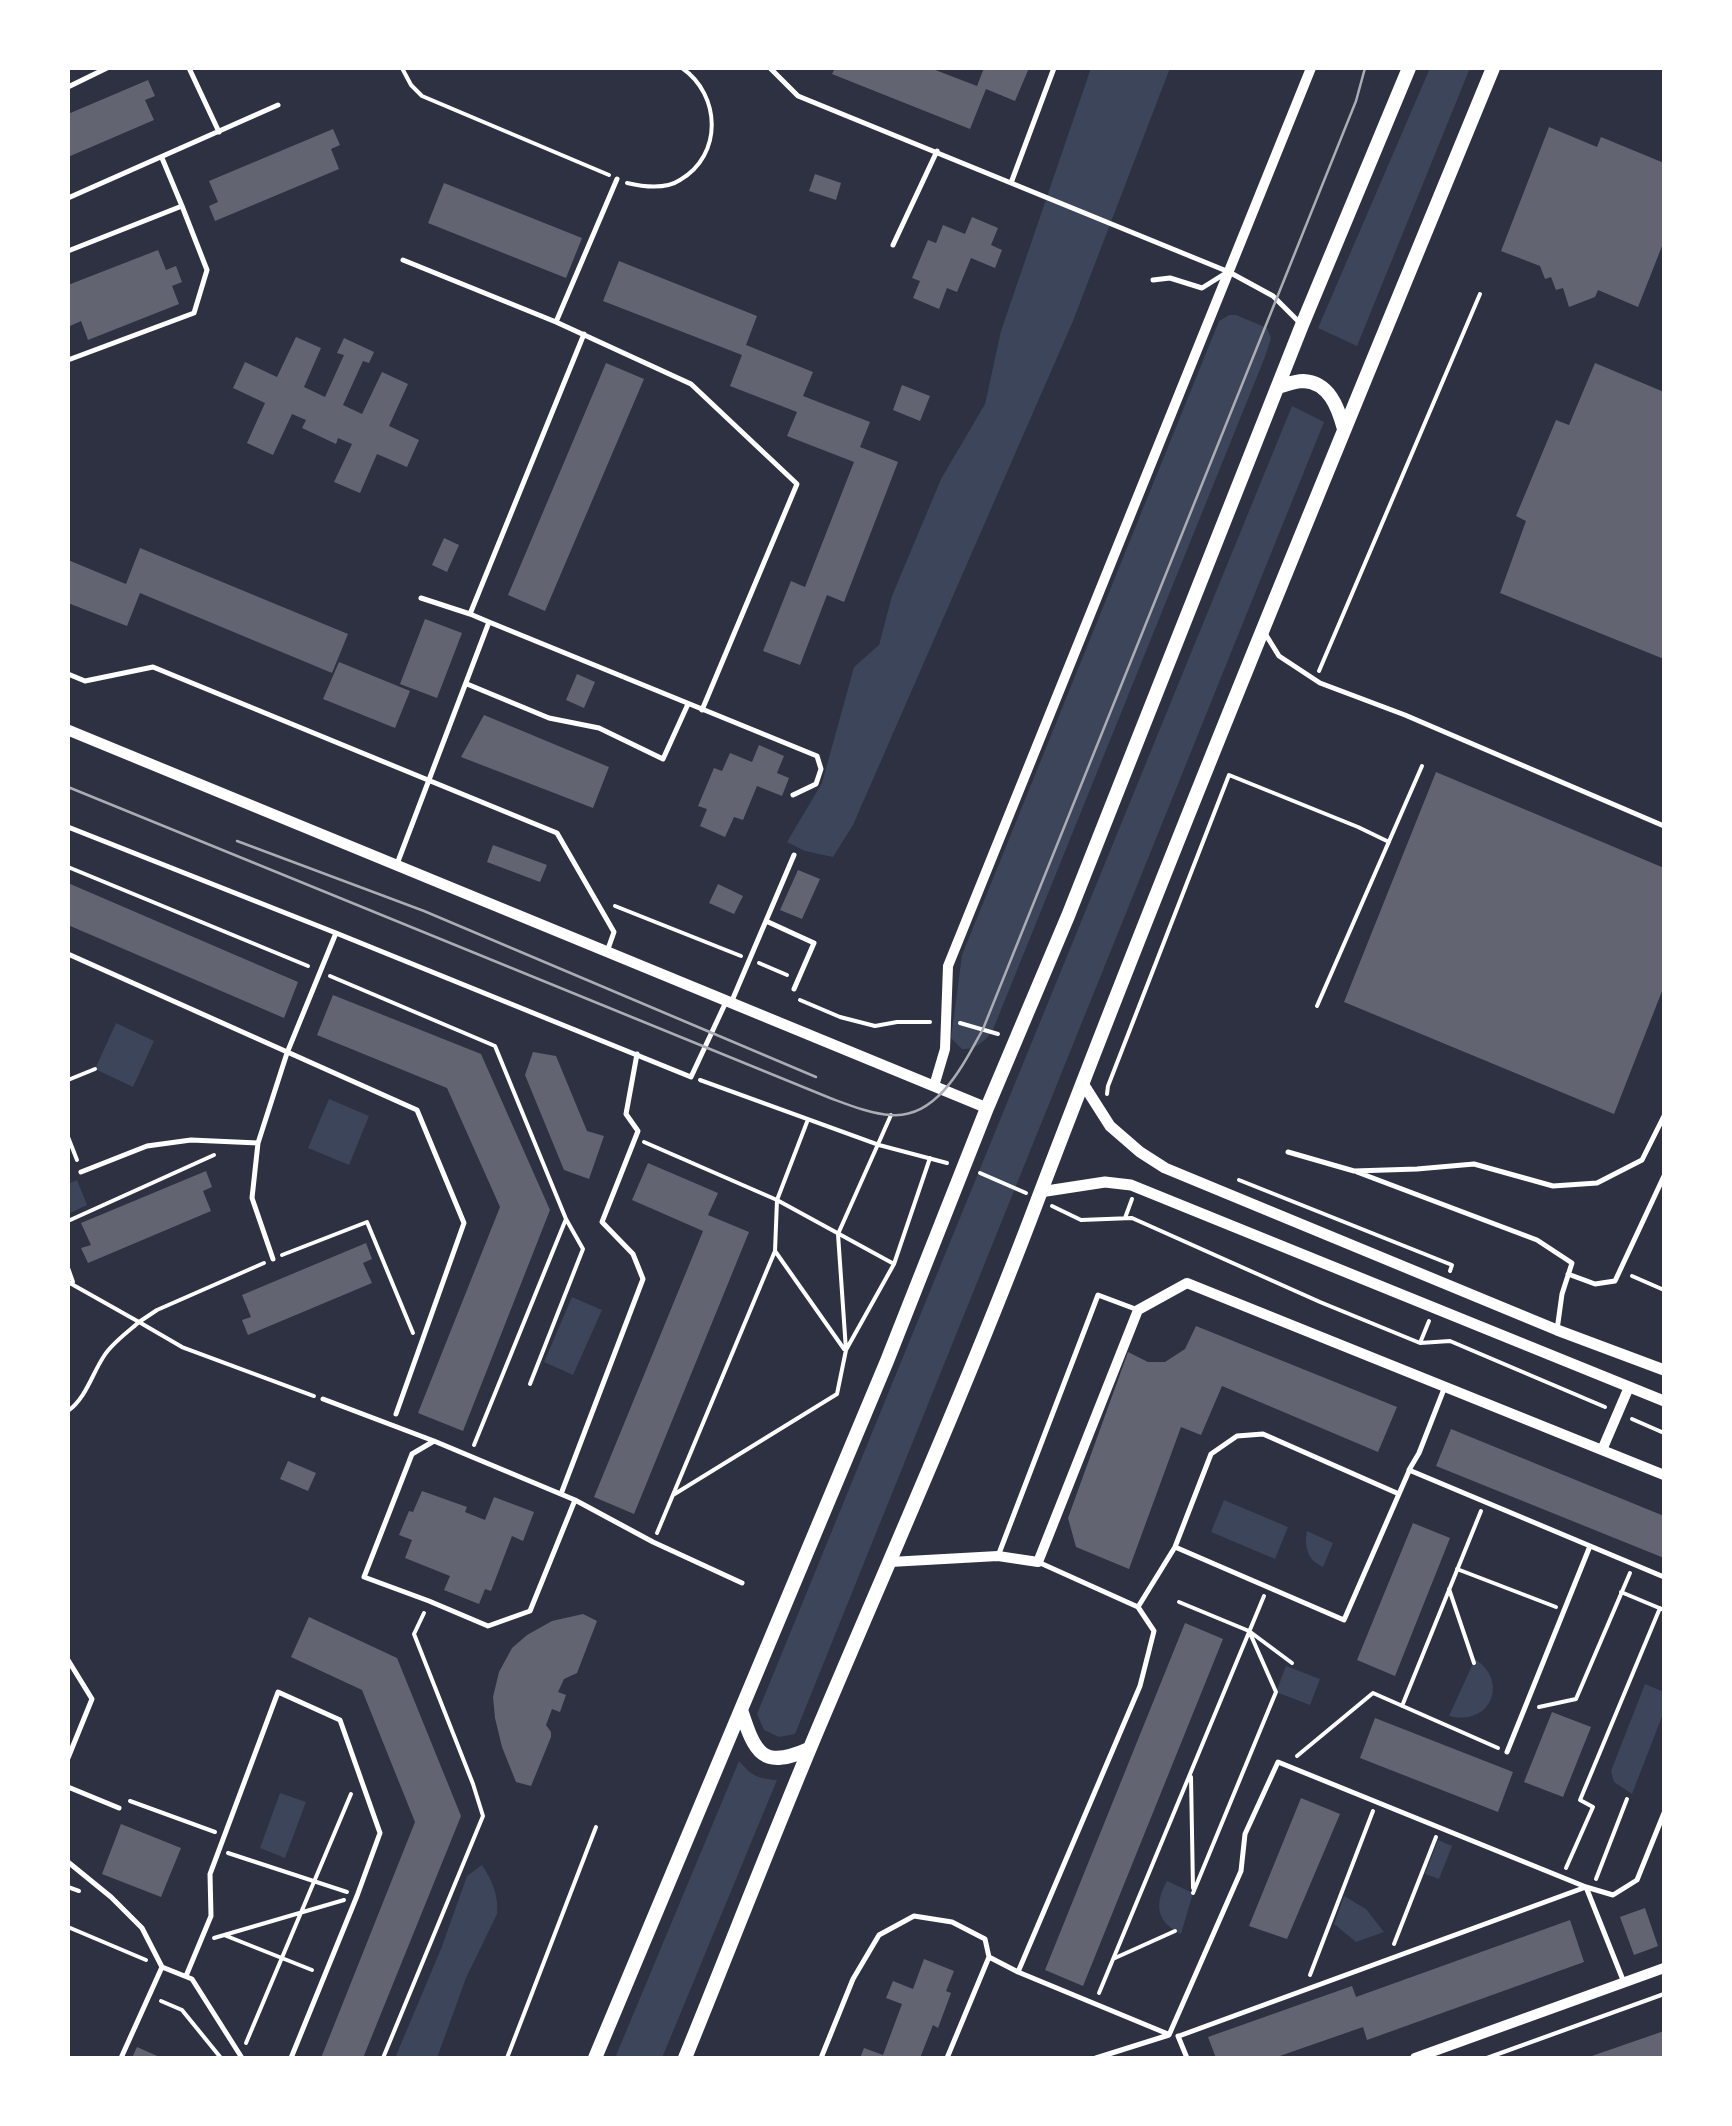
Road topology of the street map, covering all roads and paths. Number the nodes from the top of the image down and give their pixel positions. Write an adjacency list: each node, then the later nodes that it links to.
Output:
1 (108, 68): 10 (lane)
2 (190, 68): 12 (lane)
3 (402, 68): 15 (path)
4 (682, 68): 15 (path)
5 (770, 68): 13 (lane)
6 (1054, 68): 16 (lane)
7 (1311, 68): 22 (street)
8 (1409, 68): 26 (main road)
9 (1493, 68): 30 (main road)
10 (68, 87)
11 (278, 106): 12 (lane)
12 (218, 132): 14 (lane)
13 (937, 151): 16 (lane); 19 (lane)
14 (162, 157): 17 (lane); 18 (lane)
15 (617, 179): 25 (lane)
16 (1011, 182): 22 (lane)
17 (68, 198)
18 (182, 206): 20 (lane); 28 (lane)
19 (893, 246)
20 (68, 250)
21 (403, 260): 25 (lane)
22 (1229, 272): 23 (lane); 26 (lane); 63 (street)
23 (1153, 280)
24 (1480, 294): 36 (path)
25 (556, 322): 27 (lane)
26 (1302, 325): 29 (main road)
27 (584, 334): 32 (lane); 39 (lane)
28 (68, 360)
29 (1278, 386): 30 (main road); 65 (main road)
30 (1344, 430): 34 (main road)
31 (421, 598): 32 (lane)
32 (470, 614): 33 (lane)
33 (489, 622): 37 (lane); 38 (lane)
34 (1262, 630): 36 (lane); 62 (main road)
35 (68, 674): 42 (lane)
36 (1315, 680): 44 (lane)
37 (467, 684): 38 (lane); 42 (lane)
38 (688, 704): 39 (lane)
39 (702, 710): 43 (lane)
40 (68, 730): 48 (street)
41 (1422, 766): 46 (path)
42 (430, 779): 48 (lane); 51 (lane)
43 (793, 795)
44 (1664, 826)
45 (68, 827): 50 (lane)
46 (1388, 842): 55 (path); 64 (path)
47 (794, 854): 49 (lane)
48 (396, 866): 51 (street)
49 (766, 921): 53 (lane); 54 (lane)
50 (336, 933): 57 (lane); 58 (lane)
51 (607, 951): 54 (street)
52 (68, 954): 57 (lane)
53 (792, 992): 56 (path)
54 (729, 1002): 60 (lane); 63 (street)
55 (1317, 1006)
56 (897, 1022)
57 (287, 1053): 72 (lane); 100 (lane)
58 (637, 1054): 60 (lane); 70 (lane)
59 (95, 1069): 61 (path)
60 (690, 1077): 68 (path)
61 (68, 1080)
62 (1082, 1082): 81 (main road); 98 (street)
63 (934, 1086): 65 (street)
64 (1107, 1093)
65 (987, 1108): 76 (main road)
66 (891, 1116): 73 (path)
67 (1664, 1116): 77 (lane)
68 (807, 1120): 73 (path); 82 (path)
69 (68, 1137): 78 (path)
70 (635, 1139): 82 (path); 115 (lane)
71 (243, 1142): 72 (lane); 78 (lane); 84 (path)
72 (258, 1142): 87 (lane)
73 (879, 1145): 75 (path); 85 (path)
74 (1288, 1152): 77 (lane)
75 (930, 1158): 76 (path); 88 (path)
76 (963, 1167): 81 (path); 143 (main road)
77 (1354, 1171): 92 (lane)
78 (82, 1172)
79 (1664, 1176): 91 (lane)
80 (1240, 1180): 89 (path)
81 (1038, 1195): 104 (street); 108 (path); 124 (main road)
82 (777, 1200): 85 (path); 86 (path)
83 (566, 1218): 102 (path)
84 (68, 1221)
85 (838, 1234): 88 (path); 99 (path)
86 (775, 1250): 99 (path); 117 (path)
87 (273, 1259): 97 (path); 100 (path)
88 (894, 1264): 99 (path)
89 (1452, 1265)
90 (68, 1268): 94 (path)
91 (1620, 1270): 92 (lane); 95 (path)
92 (1568, 1274): 98 (lane)
93 (68, 1282): 94 (path)
94 (74, 1286): 97 (path)
95 (1664, 1290)
96 (1138, 1310): 103 (street); 123 (lane); 125 (street)
97 (139, 1322): 105 (path); 107 (path)
98 (1557, 1330): 101 (street)
99 (846, 1350): 117 (path)
100 (420, 1351): 109 (lane)
101 (1664, 1370)
102 (530, 1384)
103 (1445, 1386): 112 (street); 113 (lane)
104 (1629, 1387): 106 (street); 108 (street)
105 (323, 1399): 111 (lane)
106 (1664, 1402)
107 (68, 1411)
108 (1618, 1413): 110 (path); 112 (street)
109 (396, 1414)
110 (1664, 1432)
111 (434, 1441): 115 (lane); 133 (lane)
112 (1602, 1450): 114 (street)
113 (1409, 1470): 116 (lane); 119 (lane)
114 (1664, 1475)
115 (561, 1494): 118 (lane)
116 (1399, 1494): 121 (lane); 130 (lane)
117 (673, 1495): 120 (path)
118 (575, 1500): 120 (lane); 133 (lane)
119 (1485, 1502): 122 (lane); 127 (path)
120 (653, 1542): 129 (lane)
121 (1175, 1546): 130 (lane); 135 (lane)
122 (1590, 1546): 126 (lane); 137 (lane)
123 (998, 1556): 124 (street); 125 (street)
124 (890, 1562): 145 (main road)
125 (1038, 1562): 135 (lane)
126 (1633, 1564): 128 (lane); 132 (path)
127 (1458, 1569): 131 (path); 137 (path)
128 (1664, 1577)
129 (742, 1583)
130 (1268, 1587): 138 (path)
131 (1450, 1589): 140 (path); 142 (path)
132 (1621, 1592): 136 (path); 144 (path)
133 (430, 1600): 193 (path)
134 (1179, 1602): 138 (path)
135 (1138, 1607): 179 (lane)
136 (1662, 1609): 162 (path)
137 (1564, 1610): 144 (lane)
138 (1249, 1631): 141 (path); 149 (path); 149 (path)
139 (68, 1660): 147 (lane)
140 (1474, 1663)
141 (1292, 1664)
142 (1402, 1706): 146 (path); 148 (path)
143 (741, 1710): 145 (main road); 195 (main road)
144 (1524, 1710): 146 (lane)
145 (810, 1749): 196 (main road)
146 (1508, 1752)
147 (68, 1758)
148 (1285, 1765): 154 (lane); 187 (lane)
149 (1190, 1772): 175 (path)
150 (360, 1775): 159 (lane); 163 (path); 167 (lane)
151 (68, 1787): 155 (lane)
152 (120, 1798): 159 (path)
153 (1626, 1799): 165 (path)
154 (1376, 1802): 158 (lane); 183 (path)
155 (118, 1808)
156 (1664, 1813): 165 (lane)
157 (596, 1827): 194 (path)
158 (1439, 1828): 162 (lane); 176 (path)
159 (224, 1835): 160 (lane)
160 (218, 1850): 163 (path); 172 (lane)
161 (68, 1862): 177 (lane)
162 (1562, 1878): 165 (lane)
163 (314, 1882): 167 (path); 168 (path)
164 (68, 1886): 166 (path)
165 (1589, 1888): 176 (lane); 182 (lane)
166 (79, 1891)
167 (357, 1896): 168 (path); 180 (lane)
168 (302, 1912): 171 (path); 174 (path)
169 (68, 1927): 177 (path)
170 (1174, 1931): 175 (path)
171 (224, 1935): 172 (path); 174 (path)
172 (200, 1942): 181 (lane)
173 (989, 1957): 179 (lane); 197 (lane); 198 (lane)
174 (282, 1958): 180 (path); 191 (path)
175 (1113, 1959): 186 (path)
176 (1388, 1962): 183 (lane)
177 (162, 1967): 181 (lane); 185 (lane)
178 (1664, 1968): 182 (street)
179 (1018, 1972): 186 (lane)
180 (325, 1975): 192 (lane)
181 (186, 1976): 191 (lane)
182 (1624, 1982): 201 (street)
183 (1304, 1991): 188 (lane)
184 (1664, 1994): 202 (path)
185 (150, 1996): 189 (lane); 190 (path)
186 (1094, 2004): 187 (lane)
187 (1169, 2035): 188 (lane); 199 (lane)
188 (1179, 2036): 200 (lane)
189 (121, 2058)
190 (221, 2058)
191 (241, 2058)
192 (291, 2058)
193 (384, 2058)
194 (507, 2058)
195 (595, 2058)
196 (685, 2058)
197 (821, 2058)
198 (946, 2058)
199 (1096, 2058)
200 (1187, 2058)
201 (1416, 2058)
202 (1487, 2058)

